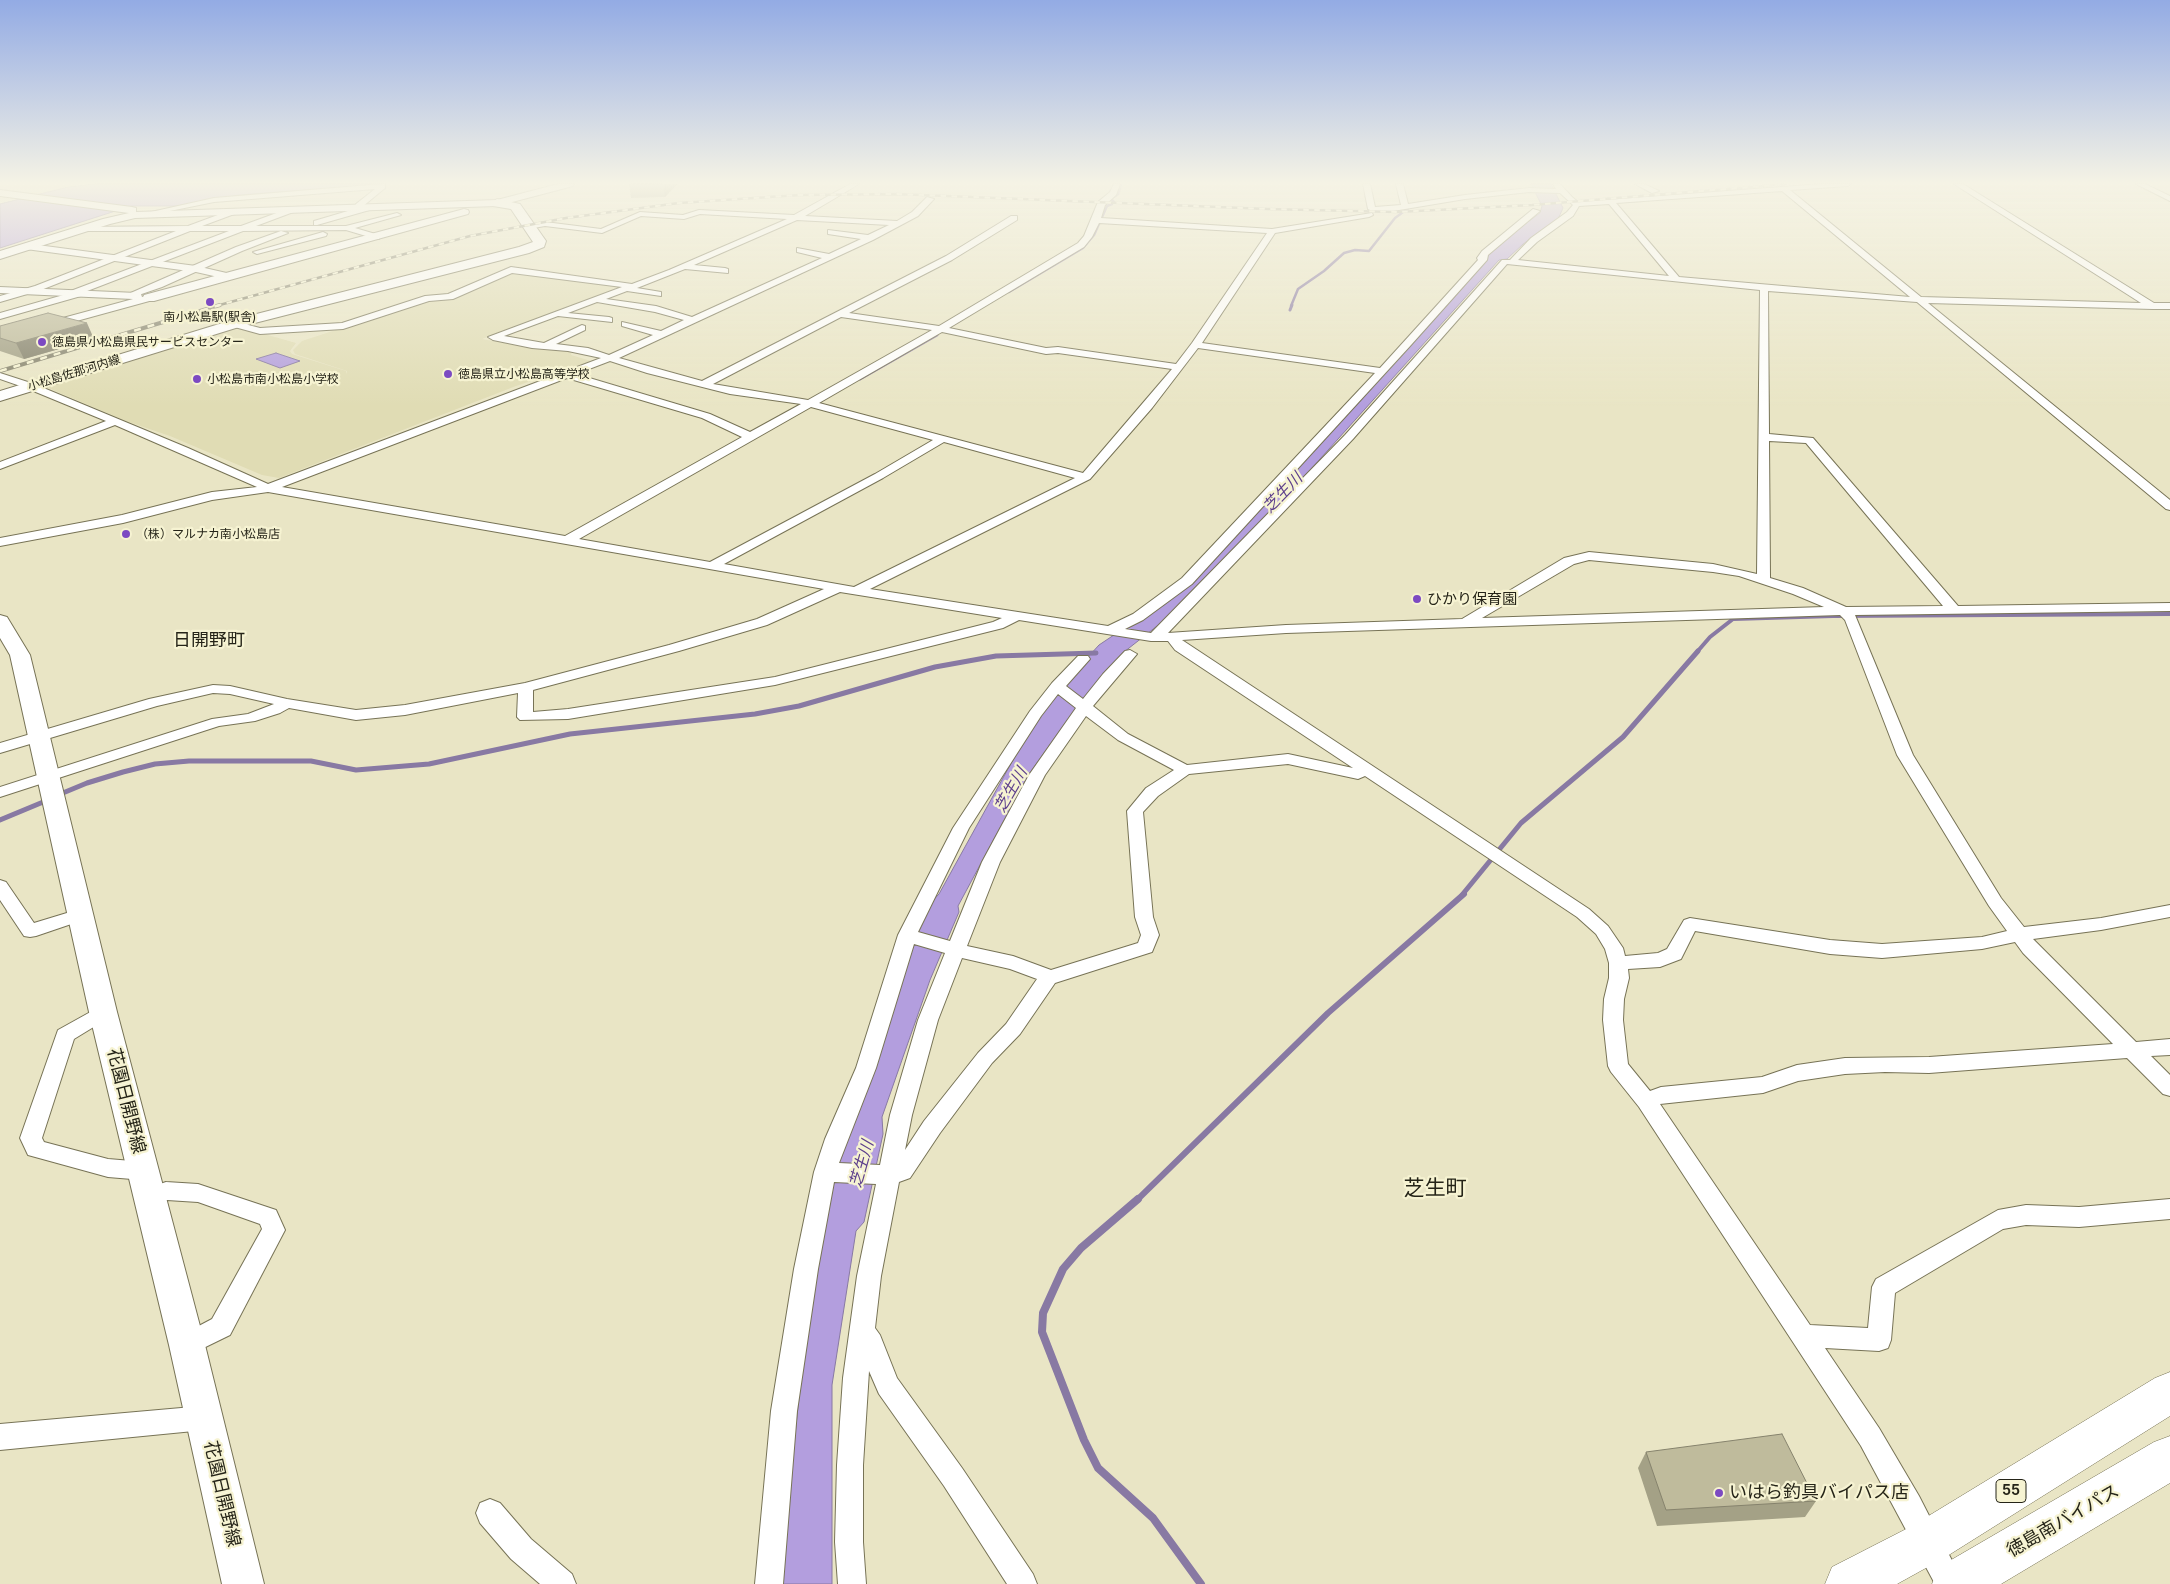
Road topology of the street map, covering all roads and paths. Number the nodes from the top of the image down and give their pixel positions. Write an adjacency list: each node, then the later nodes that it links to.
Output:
1 (113, 258): 18 (street); 28 (street)
2 (165, 258): 18 (street)
3 (220, 258): 19 (street)
4 (230, 258): 19 (street)
5 (296, 258): 23 (main road)
6 (491, 258): 45 (main road, 小松島佐那河内線)
7 (704, 258): 20 (street)
8 (828, 258): 44 (street)
9 (949, 258): 40 (street)
10 (1060, 258): 48 (street)
11 (1254, 258): 51 (street)
12 (1481, 258): 55 (street)
13 (1516, 258): 17 (street)
14 (1658, 258): 24 (street)
15 (1868, 258): 34 (street)
16 (2077, 258): 36 (street)
17 (1512, 262): 24 (street); 83 (street)
18 (151, 263): 21 (street); 29 (street)
19 (207, 264): 21 (street)
20 (683, 267): 22 (street); 25 (street)
21 (196, 269): 23 (street); 31 (street)
22 (724, 271)
23 (227, 276): 32 (main road)
24 (1676, 279): 26 (street)
25 (632, 288): 30 (street); 35 (street); 45 (street)
26 (1764, 288): 34 (street); 64 (street)
27 (0, 290): 28 (street)
28 (27, 292): 29 (street); 33 (street)
29 (75, 294): 31 (street); 41 (street)
30 (658, 294)
31 (130, 295): 32 (street)
32 (149, 298): 50 (street)
33 (0, 299)
34 (1920, 300): 36 (street); 69 (street)
35 (597, 301): 39 (street); 44 (street)
36 (2153, 305): 37 (street); 42 (street)
37 (2170, 306)
38 (211, 313): 45 (street)
39 (559, 314): 43 (street); 52 (street)
40 (838, 314): 48 (street); 58 (street)
41 (0, 316)
42 (2170, 316)
43 (609, 320)
44 (693, 320): 49 (street)
45 (234, 324): 59 (main road, 小松島佐那河内線)
46 (625, 324): 49 (street)
47 (582, 328): 52 (street)
48 (944, 330): 54 (street); 61 (street)
49 (662, 334): 53 (street)
50 (0, 339)
51 (1196, 345): 54 (street); 55 (street)
52 (544, 346): 53 (street)
53 (610, 358): 56 (street); 58 (street)
54 (1177, 367): 67 (street)
55 (1382, 371): 82 (street)
56 (564, 374): 63 (street); 68 (street)
57 (0, 376): 59 (street)
58 (704, 384): 61 (street)
59 (30, 386): 60 (main road, 小松島佐那河内線); 62 (street)
60 (0, 396)
61 (811, 404): 63 (street); 65 (street)
62 (114, 422): 66 (street); 68 (street)
63 (751, 437): 70 (street)
64 (1764, 437): 73 (street); 77 (street)
65 (944, 438): 67 (street); 72 (street)
66 (0, 466)
67 (1086, 477): 75 (street)
68 (268, 488): 70 (street); 71 (street)
69 (2170, 506)
70 (568, 540): 72 (street)
71 (0, 542)
72 (711, 566): 74 (street)
73 (1762, 579): 78 (street); 81 (street)
74 (838, 588): 75 (street); 88 (street)
75 (856, 591): 79 (street)
76 (2170, 607): 77 (street)
77 (1954, 610): 78 (street)
78 (1847, 615): 81 (street); 100 (street)
79 (1017, 616): 82 (street); 88 (street)
80 (0, 621): 91 (main road, 花園日開野線)
81 (1465, 623): 84 (street)
82 (1114, 631): 83 (street)
83 (1153, 637): 84 (street)
84 (1175, 642): 93 (street)
85 (1130, 654): 90 (street)
86 (1083, 659): 87 (street)
87 (1058, 686): 90 (street); 101 (street)
88 (526, 687): 89 (street)
89 (287, 703): 91 (street); 95 (street)
90 (1085, 706): 94 (street); 102 (street)
91 (39, 736): 92 (street); 95 (main road, 花園日開野線)
92 (0, 748)
93 (1365, 769): 94 (street); 103 (street)
94 (1185, 770): 104 (street)
95 (47, 776): 96 (street); 99 (main road, 花園日開野線)
96 (0, 792)
97 (0, 886): 99 (street)
98 (2170, 911): 100 (street)
99 (80, 915): 105 (main road, 花園日開野線)
100 (2020, 934): 103 (street); 107 (street)
101 (910, 936): 102 (street); 110 (street)
102 (954, 949): 104 (street); 111 (street)
103 (1618, 962): 109 (street)
104 (1048, 978): 111 (street)
105 (103, 1012): 112 (main road, 花園日開野線); 112 (street)
106 (2170, 1047): 107 (street)
107 (2133, 1050): 108 (street); 109 (street)
108 (2170, 1088)
109 (1646, 1101): 115 (street)
110 (830, 1172): 111 (street); 125 (street)
111 (884, 1175): 114 (street)
112 (147, 1184): 116 (main road, 花園日開野線); 116 (street)
113 (2170, 1209): 115 (street)
114 (862, 1330): 126 (street); 127 (street)
115 (1805, 1337): 122 (street)
116 (187, 1345): 118 (main road, 花園日開野線)
117 (2170, 1392): 122 (highway, 55)
118 (204, 1418): 119 (street); 123 (main road, 花園日開野線)
119 (0, 1437)
120 (2170, 1458): 130 (highway, 徳島南バイパス)
121 (490, 1513): 124 (street)
122 (1928, 1542): 128 (highway, 55); 129 (street)
123 (243, 1584)
124 (562, 1584)
125 (769, 1584)
126 (852, 1584)
127 (1023, 1584)
128 (1849, 1584)
129 (1950, 1584)
130 (1956, 1584)

